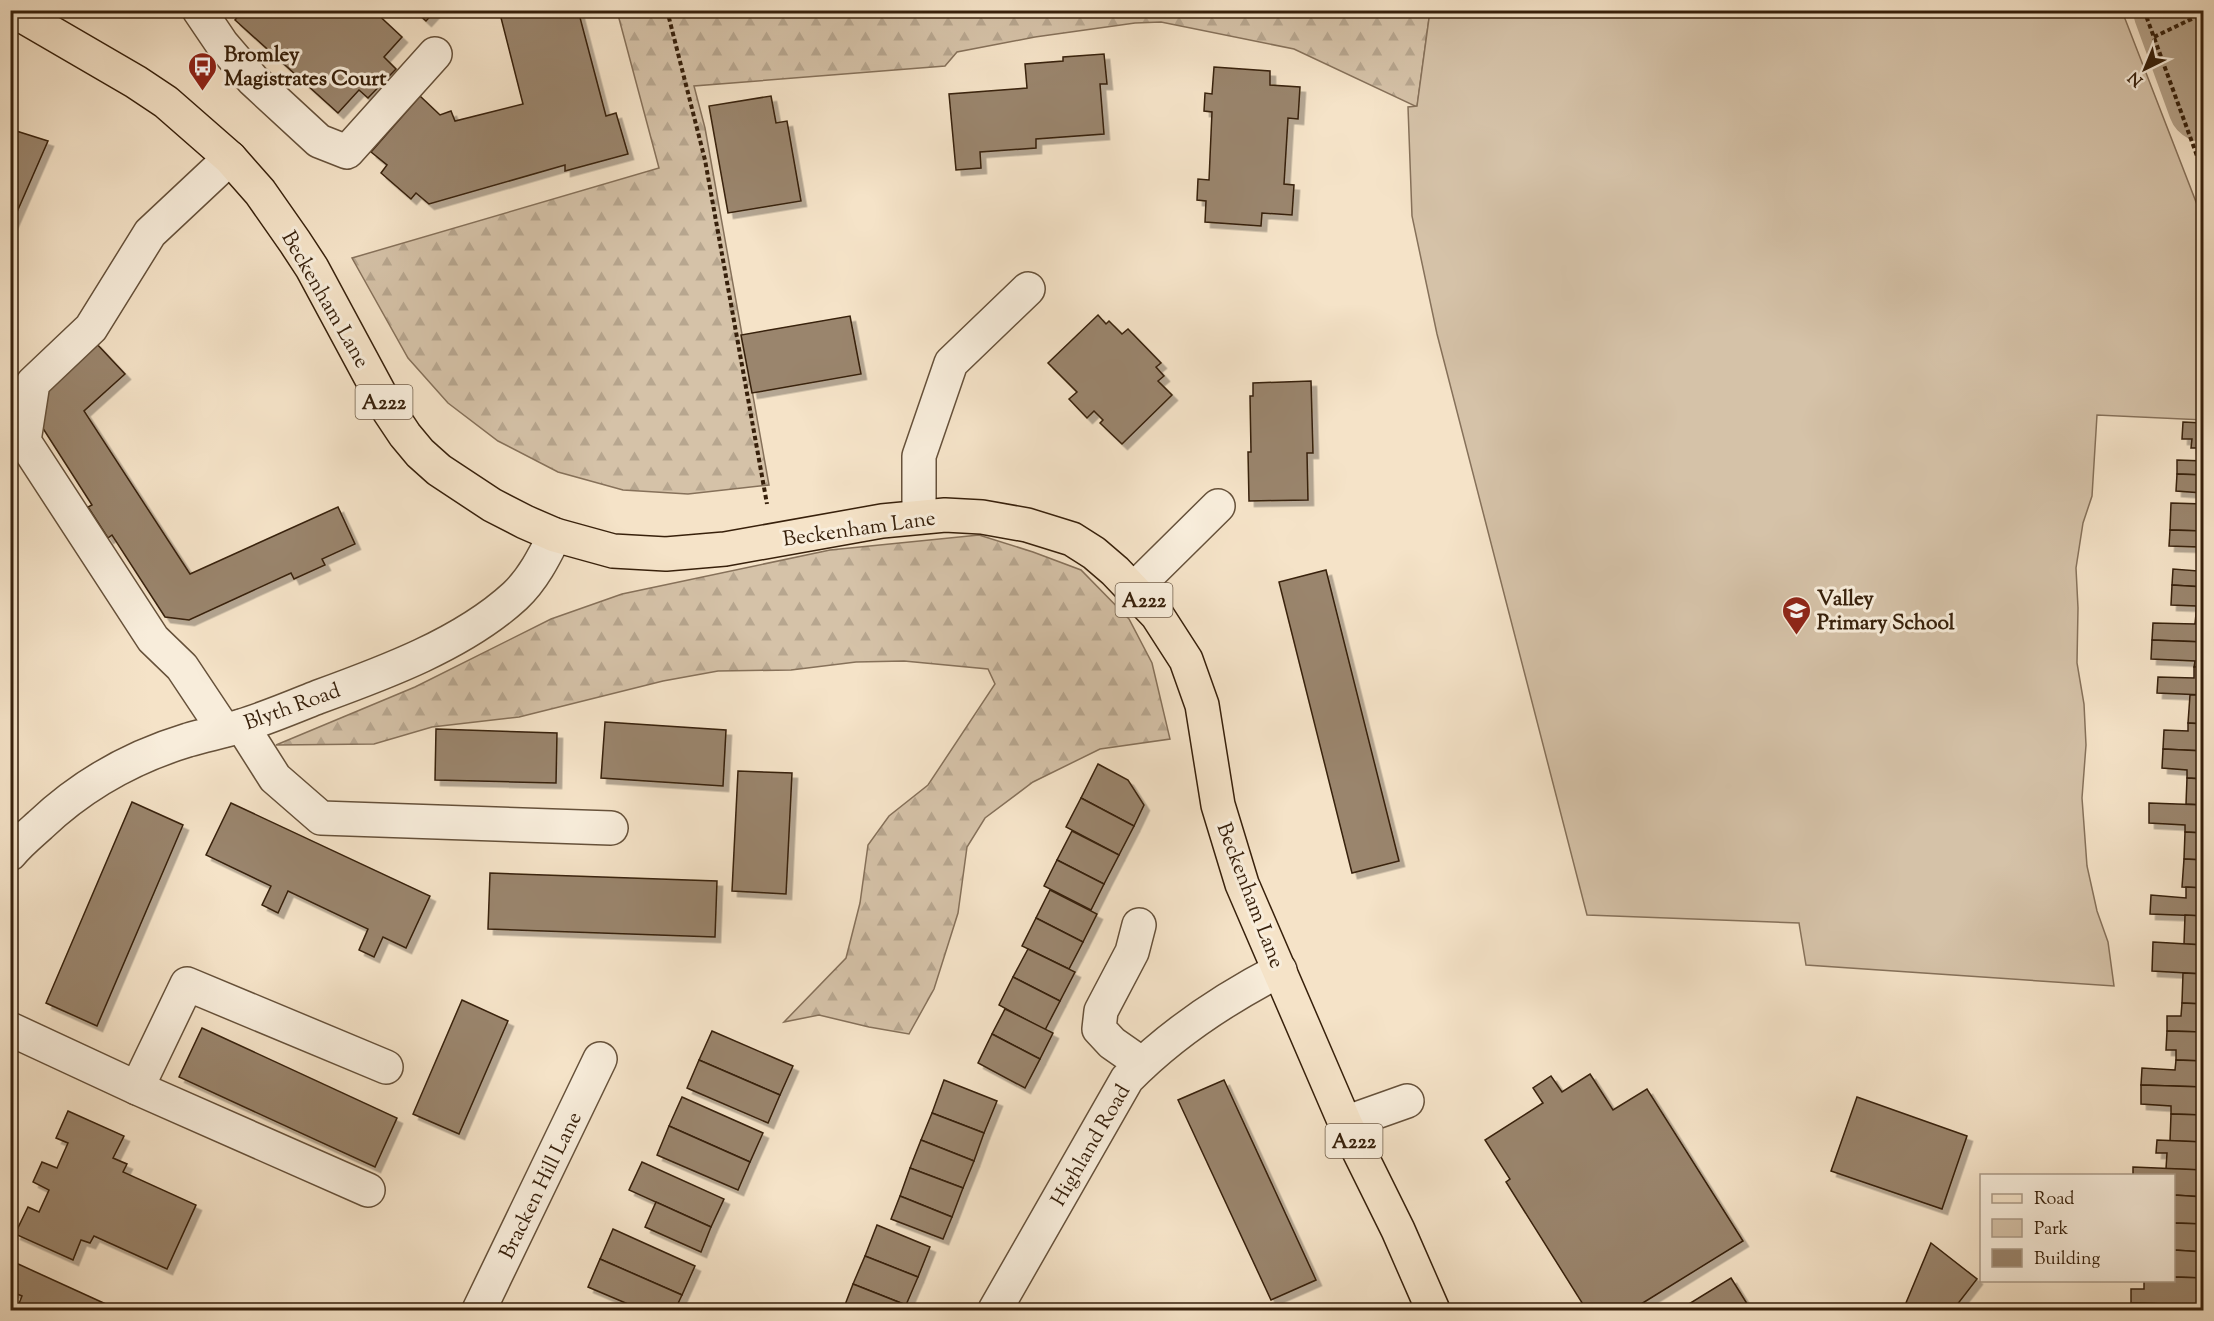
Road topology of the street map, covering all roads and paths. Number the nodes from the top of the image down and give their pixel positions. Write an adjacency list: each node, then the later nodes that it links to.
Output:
1 (199, 10): 7 (street)
2 (667, 10): 14 (path)
3 (2144, 10): 6 (path)
4 (22, 13): 8 (main road, Beckenham Lane / A222)
5 (2204, 13): 6 (path)
6 (2154, 37): 9 (path)
7 (435, 54)
8 (230, 158): 13 (main road, Beckenham Lane / A222); 16 (street)
9 (2204, 175)
10 (1028, 288): 12 (street)
11 (1218, 506): 15 (street)
12 (919, 517): 14 (main road, Beckenham Lane / A222); 15 (main road, Beckenham Lane / A222)
13 (555, 535): 14 (main road, Beckenham Lane / A222); 16 (street, Blyth Road)
14 (773, 540)
15 (1134, 589): 20 (main road, Beckenham Lane / A222)
16 (233, 728): 17 (street); 18 (street, Blyth Road)
17 (611, 828)
18 (11, 851)
19 (1139, 925): 23 (street)
20 (1280, 970): 23 (street, Highland Road); 27 (main road, Beckenham Lane / A222)
21 (10, 1029): 25 (street)
22 (600, 1059): 29 (street, Bracken Hill Lane)
23 (1143, 1064): 30 (street, Highland Road)
24 (386, 1067): 25 (street)
25 (138, 1088): 28 (street)
26 (1407, 1101): 27 (street)
27 (1345, 1123): 31 (main road, Beckenham Lane / A222)
28 (368, 1190)
29 (479, 1311)
30 (995, 1311)
31 (1433, 1311)

